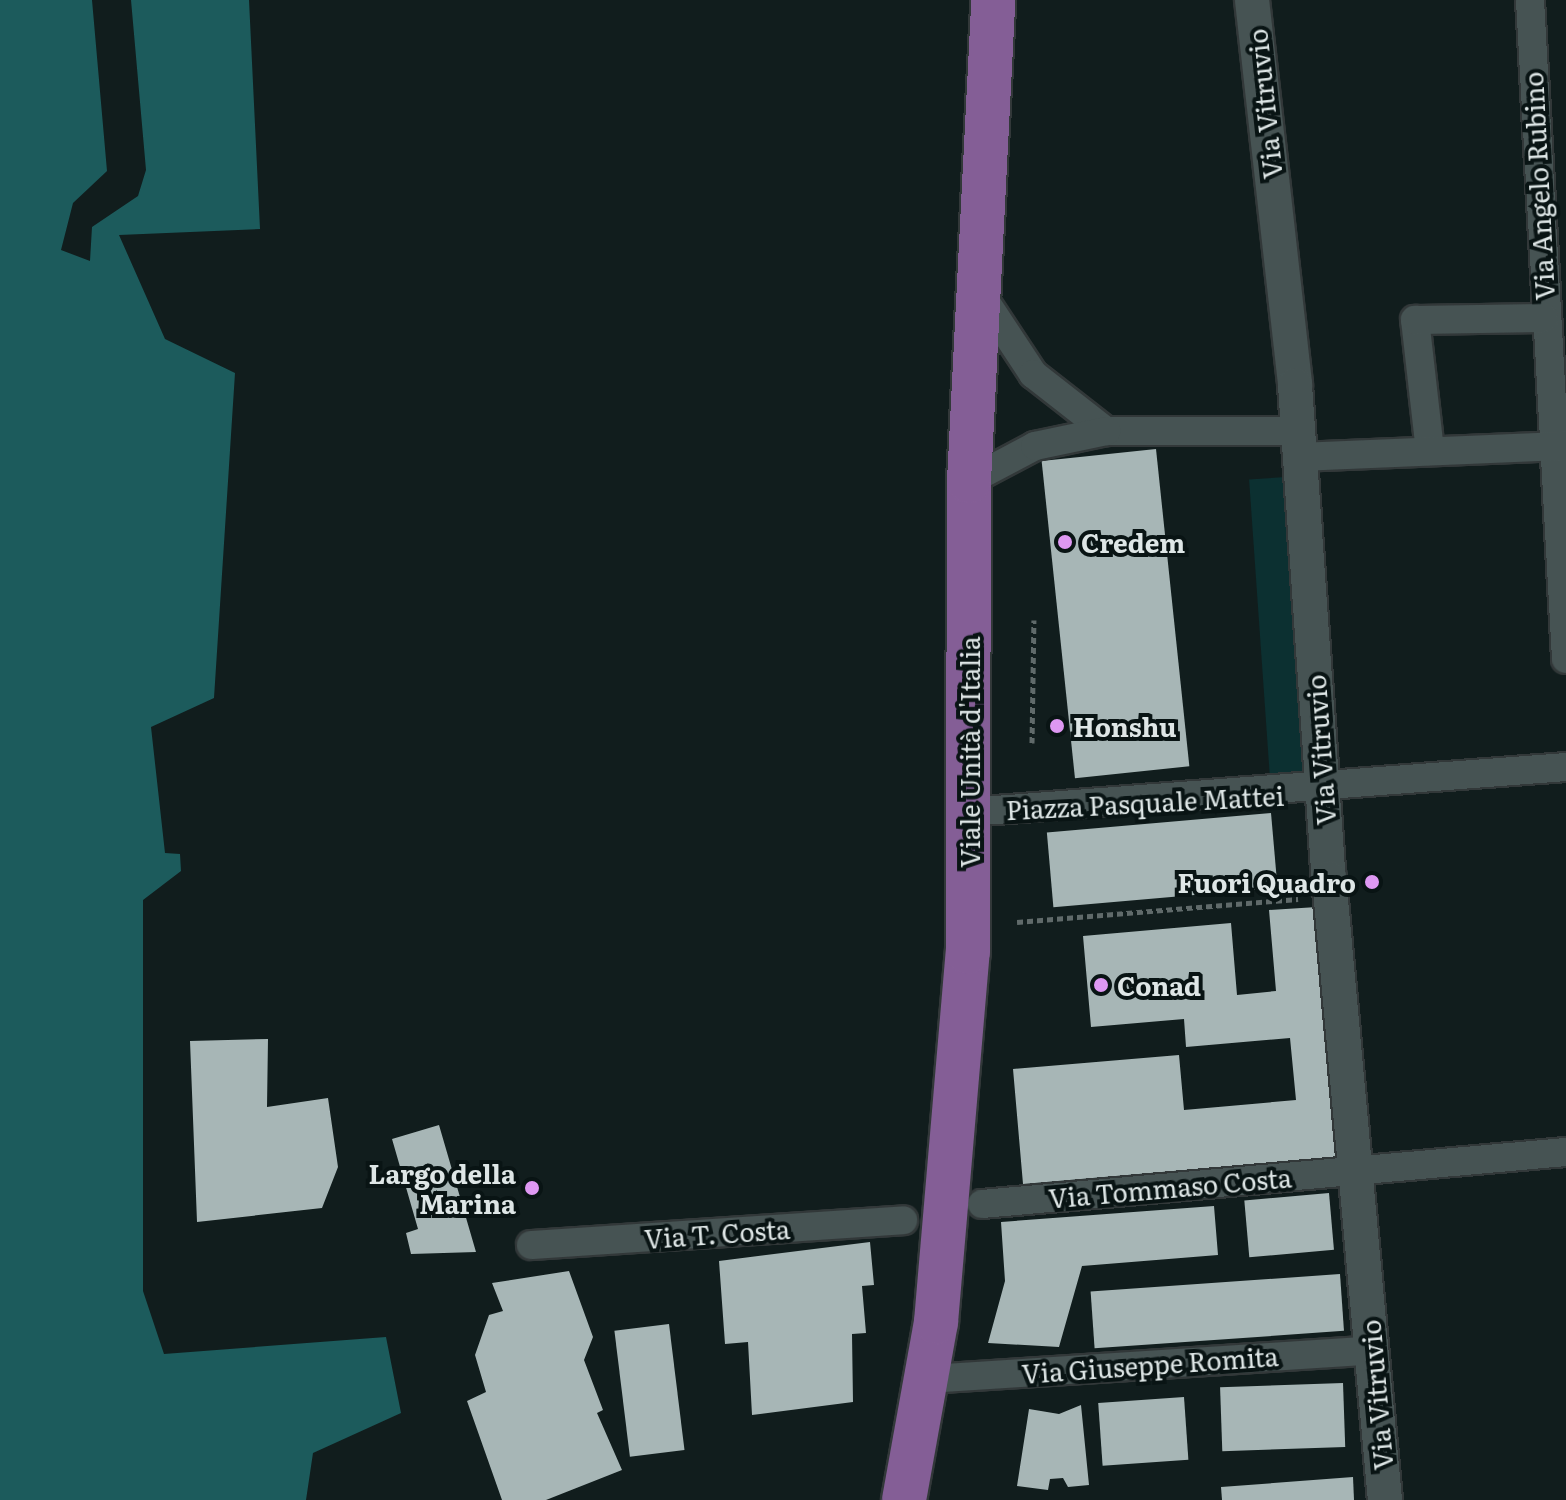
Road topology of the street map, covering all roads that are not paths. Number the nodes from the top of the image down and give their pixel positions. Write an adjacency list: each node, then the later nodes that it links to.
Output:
1 (993, 0): 4 (main road, Viale Unità d'Italia)
2 (1252, 0): 7 (street, Via Vitruvio)
3 (1530, 0): 5 (street, Via Angelo Rubino)
4 (981, 295): 6 (street); 10 (main road, Viale Unità d'Italia)
5 (1544, 318): 8 (street, Via Angelo Rubino); 9 (street)
6 (1106, 431): 7 (street); 10 (street)
7 (1300, 444): 9 (street); 14 (street, Via Vitruvio)
8 (1559, 446): 9 (street); 11 (street, Via Angelo Rubino)
9 (1430, 451)
10 (969, 481): 15 (main road, Viale Unità d'Italia)
11 (1562, 520): 12 (street, Via Angelo Rubino)
12 (1566, 659)
13 (1566, 767): 14 (street, Piazza Pasquale Mattei)
14 (1323, 790): 15 (street, Piazza Pasquale Mattei); 17 (street, Via Vitruvio)
15 (969, 812): 22 (main road, Viale Unità d'Italia)
16 (1566, 1152): 17 (street, Via Tommaso Costa)
17 (1357, 1170): 18 (street, Via Tommaso Costa); 21 (street, Via Vitruvio)
18 (982, 1204)
19 (903, 1220): 20 (street, Via T. Costa)
20 (531, 1245)
21 (1372, 1350): 22 (street, Via Giuseppe Romita); 24 (street, Via Vitruvio)
22 (929, 1379): 23 (main road, Viale Unità d'Italia)
23 (904, 1500)
24 (1385, 1500)

